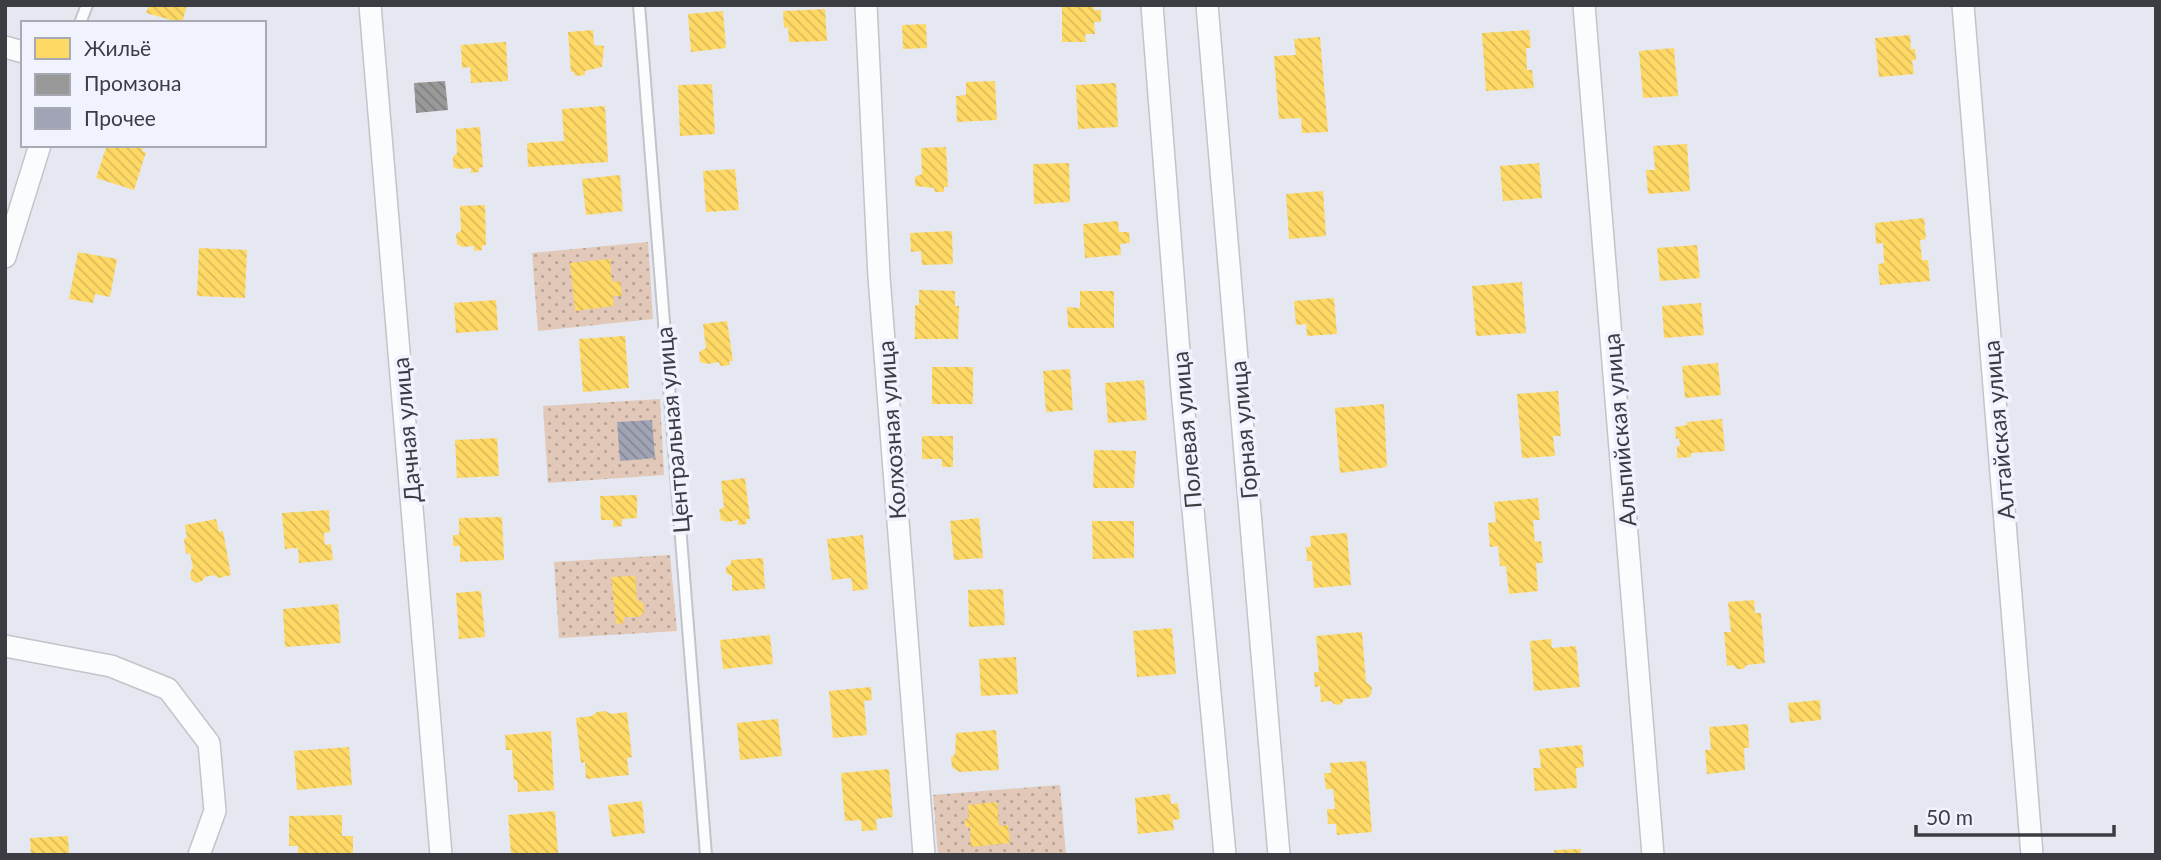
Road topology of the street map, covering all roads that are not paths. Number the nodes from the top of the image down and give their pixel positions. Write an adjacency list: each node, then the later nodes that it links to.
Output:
1 (370, 5): 12 (street, Дачная улица)
2 (639, 5): 13 (lane, Центральная улица)
3 (866, 5): 14 (street, Колхозная улица)
4 (1152, 5): 15 (street, Полевая улица)
5 (1207, 5): 16 (street, Горная улица)
6 (1584, 5): 17 (street, Альпийская улица)
7 (1964, 5): 18 (street, Алтайская улица)
8 (39, 147): 9 (street)
9 (5, 257)
10 (5, 646): 11 (street)
11 (199, 855)
12 (441, 855)
13 (706, 855)
14 (924, 855)
15 (1225, 855)
16 (1279, 855)
17 (1653, 855)
18 (2032, 855)

